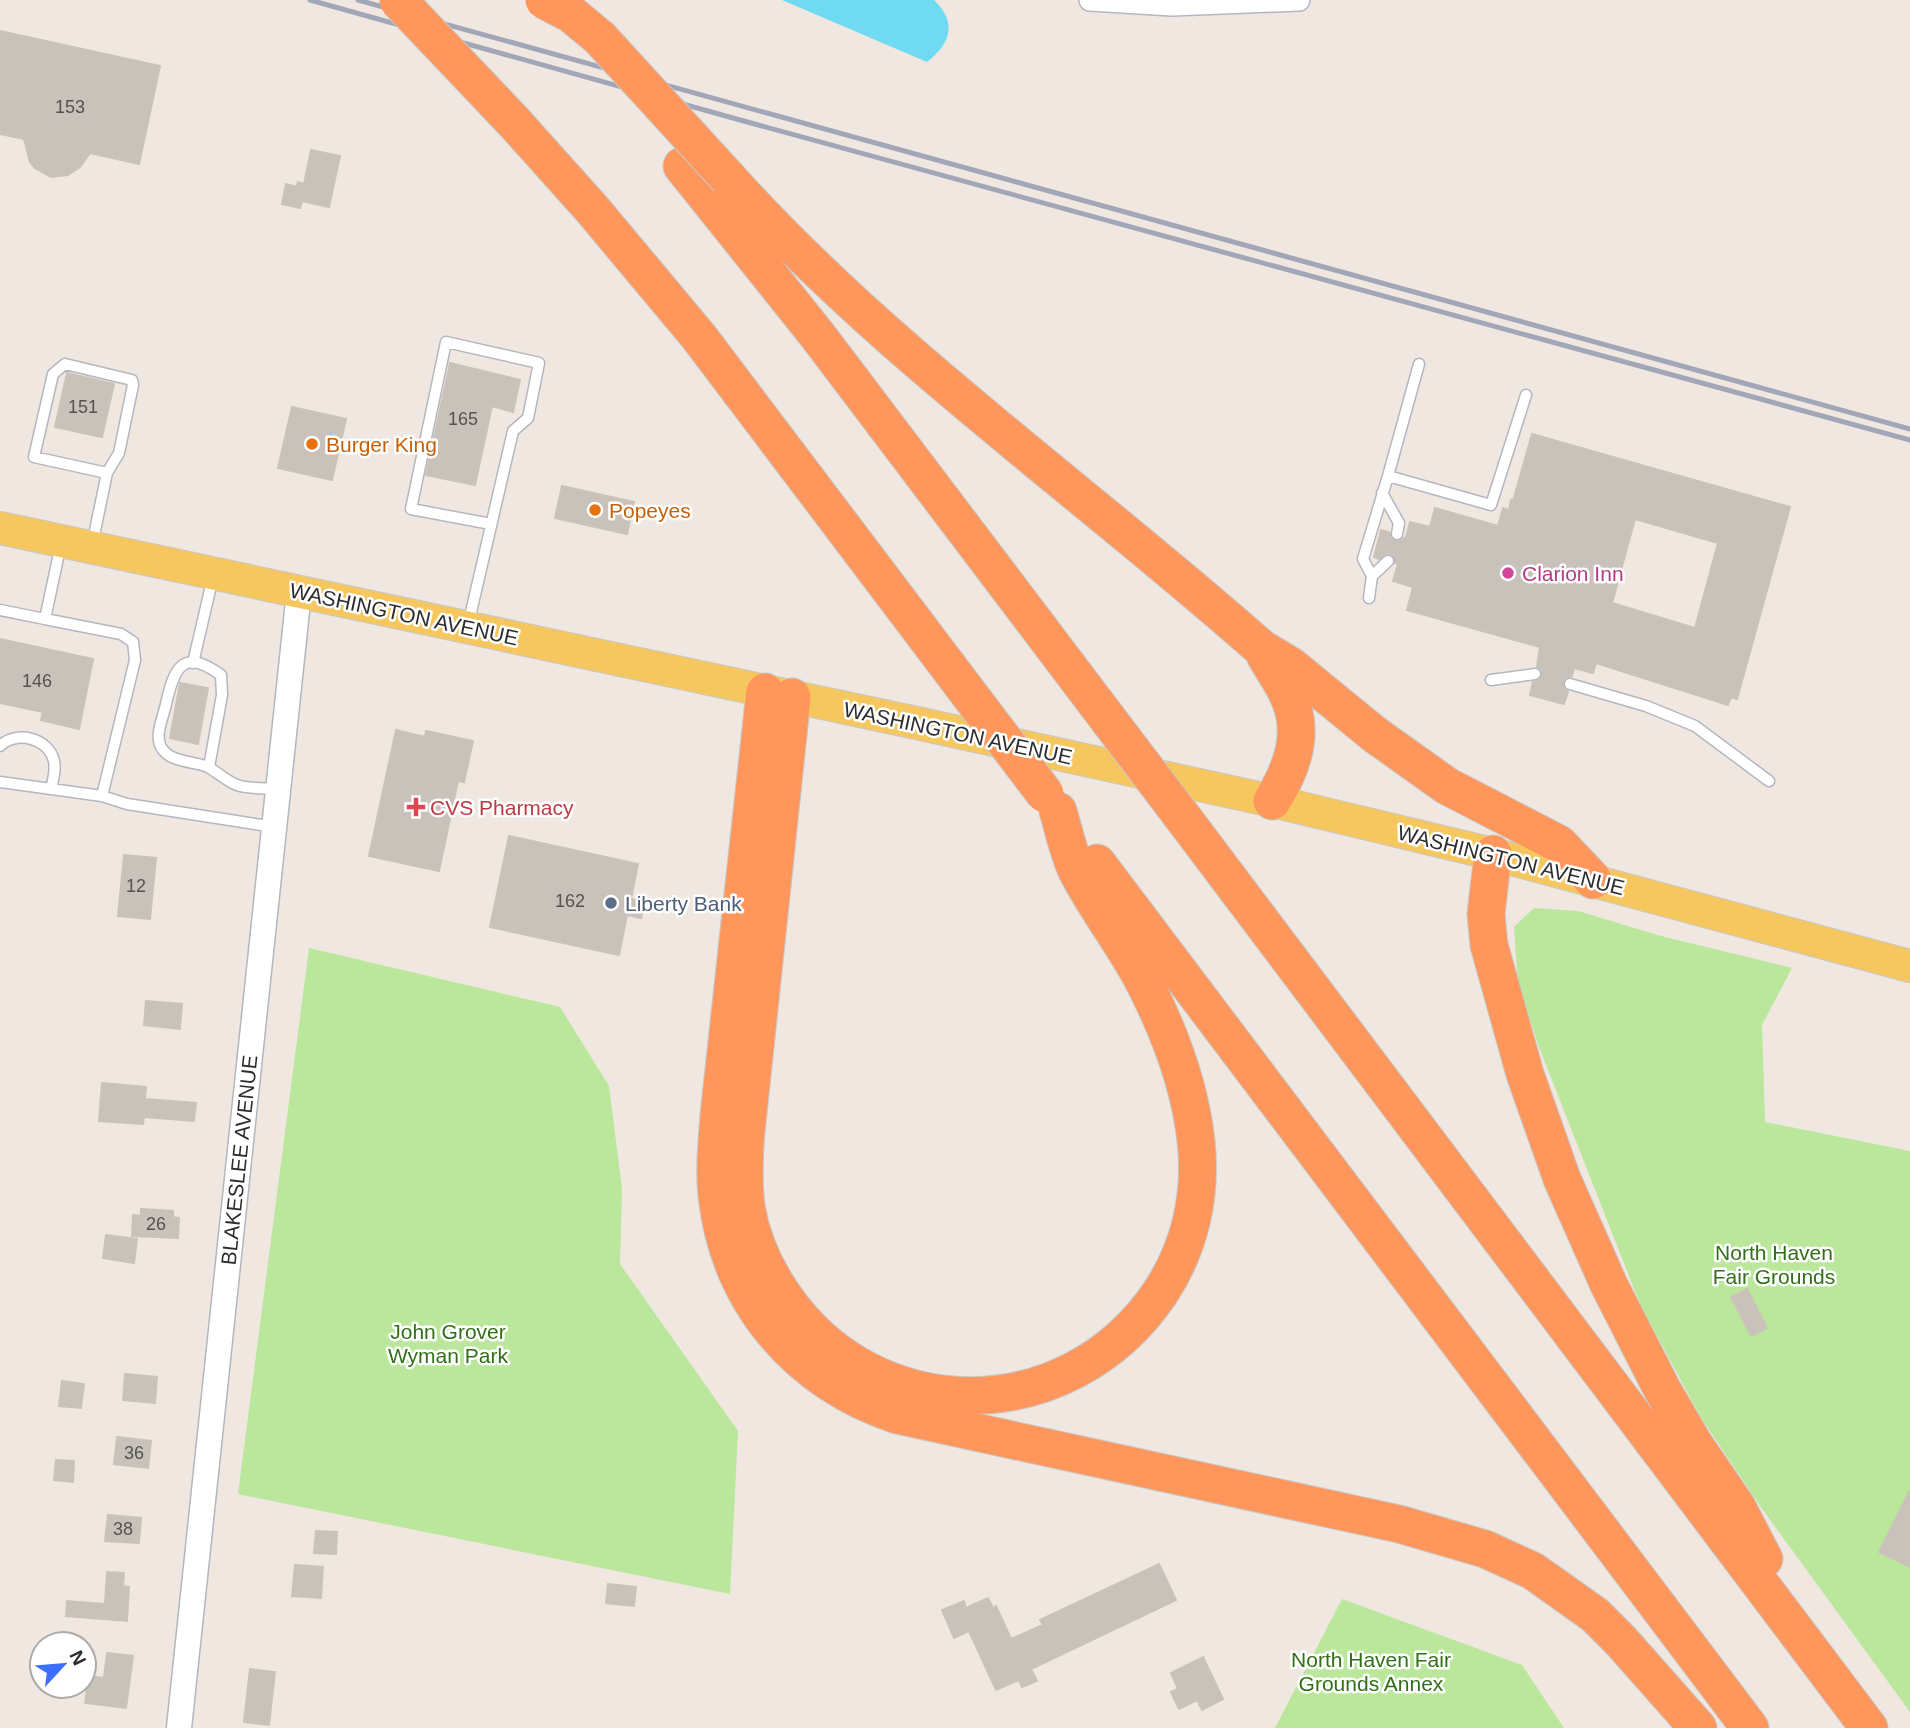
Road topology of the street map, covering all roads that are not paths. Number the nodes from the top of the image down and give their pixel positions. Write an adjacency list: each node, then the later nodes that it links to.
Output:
1 (398, 0): 38 (highway, bridge)
2 (533, 0): 43 (highway, bridge)
3 (544, 0): 24 (highway, bridge)
4 (1090, 0): 5 (street)
5 (1299, 0)
6 (1419, 364): 9 (lane)
7 (1526, 395): 9 (lane)
8 (107, 473): 8 (lane); 15 (lane)
9 (1388, 476): 10 (lane)
10 (1382, 493): 13 (lane); 18 (lane)
11 (491, 524): 11 (lane); 23 (lane)
12 (0, 528): 14 (main road, WASHINGTON AVENUE)
13 (1396, 534)
14 (61, 541): 15 (main road, WASHINGTON AVENUE); 22 (lane)
15 (92, 548): 17 (main road, WASHINGTON AVENUE)
16 (1388, 561): 18 (lane)
17 (213, 574): 19 (main road, WASHINGTON AVENUE); 25 (lane)
18 (1372, 576): 20 (lane)
19 (299, 592): 23 (main road, WASHINGTON AVENUE); 35 (street, BLAKESLEE AVENUE)
20 (1369, 598)
21 (0, 610): 22 (lane)
22 (45, 619): 36 (lane)
23 (468, 628): 29 (main road, WASHINGTON AVENUE)
24 (1261, 648): 37 (highway); 41 (highway)
25 (193, 663): 31 (lane); 31 (lane)
26 (1535, 674): 27 (lane)
27 (1490, 680)
28 (1570, 684): 32 (lane)
29 (779, 694): 37 (main road, WASHINGTON AVENUE); 38 (highway); 45 (highway)
30 (0, 746): 34 (lane)
31 (209, 768): 35 (lane)
32 (1769, 781)
33 (0, 782): 34 (lane)
34 (51, 789): 36 (lane)
35 (278, 789): 39 (street, BLAKESLEE AVENUE)
36 (102, 796): 39 (lane)
37 (1272, 801): 40 (main road, WASHINGTON AVENUE)
38 (1051, 803): 46 (highway)
39 (274, 827): 44 (street, BLAKESLEE AVENUE)
40 (1493, 854): 41 (main road, WASHINGTON AVENUE); 43 (highway)
41 (1592, 880): 42 (main road, WASHINGTON AVENUE)
42 (1910, 966)
43 (1813, 1653): 47 (highway)
44 (179, 1728)
45 (1698, 1728)
46 (1750, 1728)
47 (1870, 1728)

